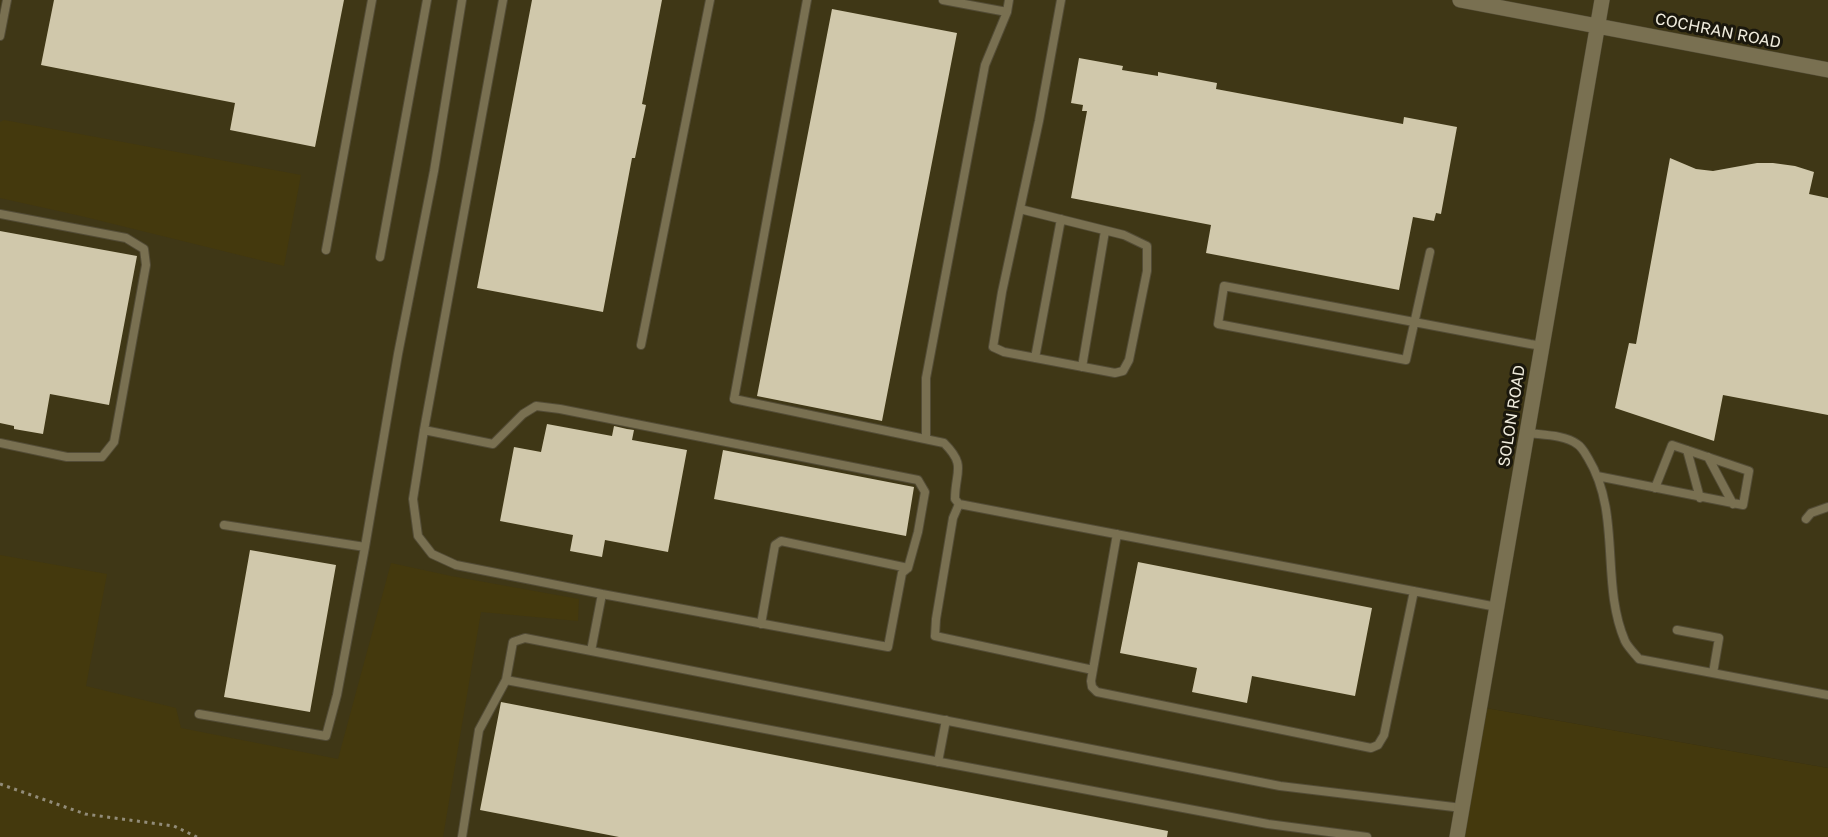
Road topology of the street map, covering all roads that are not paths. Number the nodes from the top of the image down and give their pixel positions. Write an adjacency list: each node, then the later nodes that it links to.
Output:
1 (7, 0): 15 (lane)
2 (372, 0): 21 (lane)
3 (427, 0): 23 (lane)
4 (462, 0): 44 (lane)
5 (502, 0): 29 (lane)
6 (710, 0): 25 (lane)
7 (807, 0): 31 (lane)
8 (943, 0): 13 (lane)
9 (1009, 0): 13 (lane)
10 (1061, 0): 17 (lane)
11 (1460, 0): 14 (street, COCHRAN ROAD)
12 (1602, 0): 14 (street, SOLON ROAD)
13 (1006, 12): 31 (lane)
14 (1597, 26): 16 (street, COCHRAN ROAD); 26 (street, SOLON ROAD)
15 (0, 36)
16 (1828, 70)
17 (1020, 209): 19 (lane); 27 (lane)
18 (0, 214): 32 (lane)
19 (1061, 219): 20 (lane); 27 (lane)
20 (1105, 231): 28 (lane); 28 (lane)
21 (326, 250)
22 (1430, 252): 24 (lane)
23 (380, 257)
24 (1415, 322): 24 (lane); 26 (lane)
25 (641, 345)
26 (1542, 346): 30 (street, SOLON ROAD)
27 (1035, 358): 28 (lane)
28 (1082, 367)
29 (424, 430): 45 (lane); 47 (lane)
30 (1528, 433): 35 (lane); 48 (street, SOLON ROAD)
31 (926, 439): 38 (lane)
32 (0, 443)
33 (1687, 450): 34 (lane); 36 (lane); 37 (lane)
34 (1708, 457): 39 (lane); 39 (lane)
35 (1597, 476): 36 (lane); 53 (lane)
36 (1655, 488): 37 (lane)
37 (1700, 498): 39 (lane)
38 (959, 504): 43 (lane); 52 (lane)
39 (1733, 504)
40 (1828, 507): 41 (lane)
41 (1806, 519)
42 (224, 525): 44 (lane)
43 (1117, 534): 46 (lane); 52 (lane)
44 (365, 547): 56 (lane)
45 (908, 568): 49 (lane); 49 (lane)
46 (1414, 591): 48 (lane); 52 (lane)
47 (602, 594): 49 (lane); 51 (lane)
48 (1497, 607): 59 (street, SOLON ROAD)
49 (761, 624)
50 (1677, 630): 53 (lane)
51 (591, 651): 54 (lane); 57 (lane)
52 (1093, 670)
53 (1713, 673): 55 (lane)
54 (506, 680): 58 (lane); 60 (lane)
55 (1828, 695)
56 (199, 714)
57 (946, 720): 58 (lane); 59 (lane)
58 (938, 762): 61 (lane)
59 (1462, 808): 62 (street, SOLON ROAD)
60 (462, 837)
61 (1367, 837)
62 (1457, 837)

